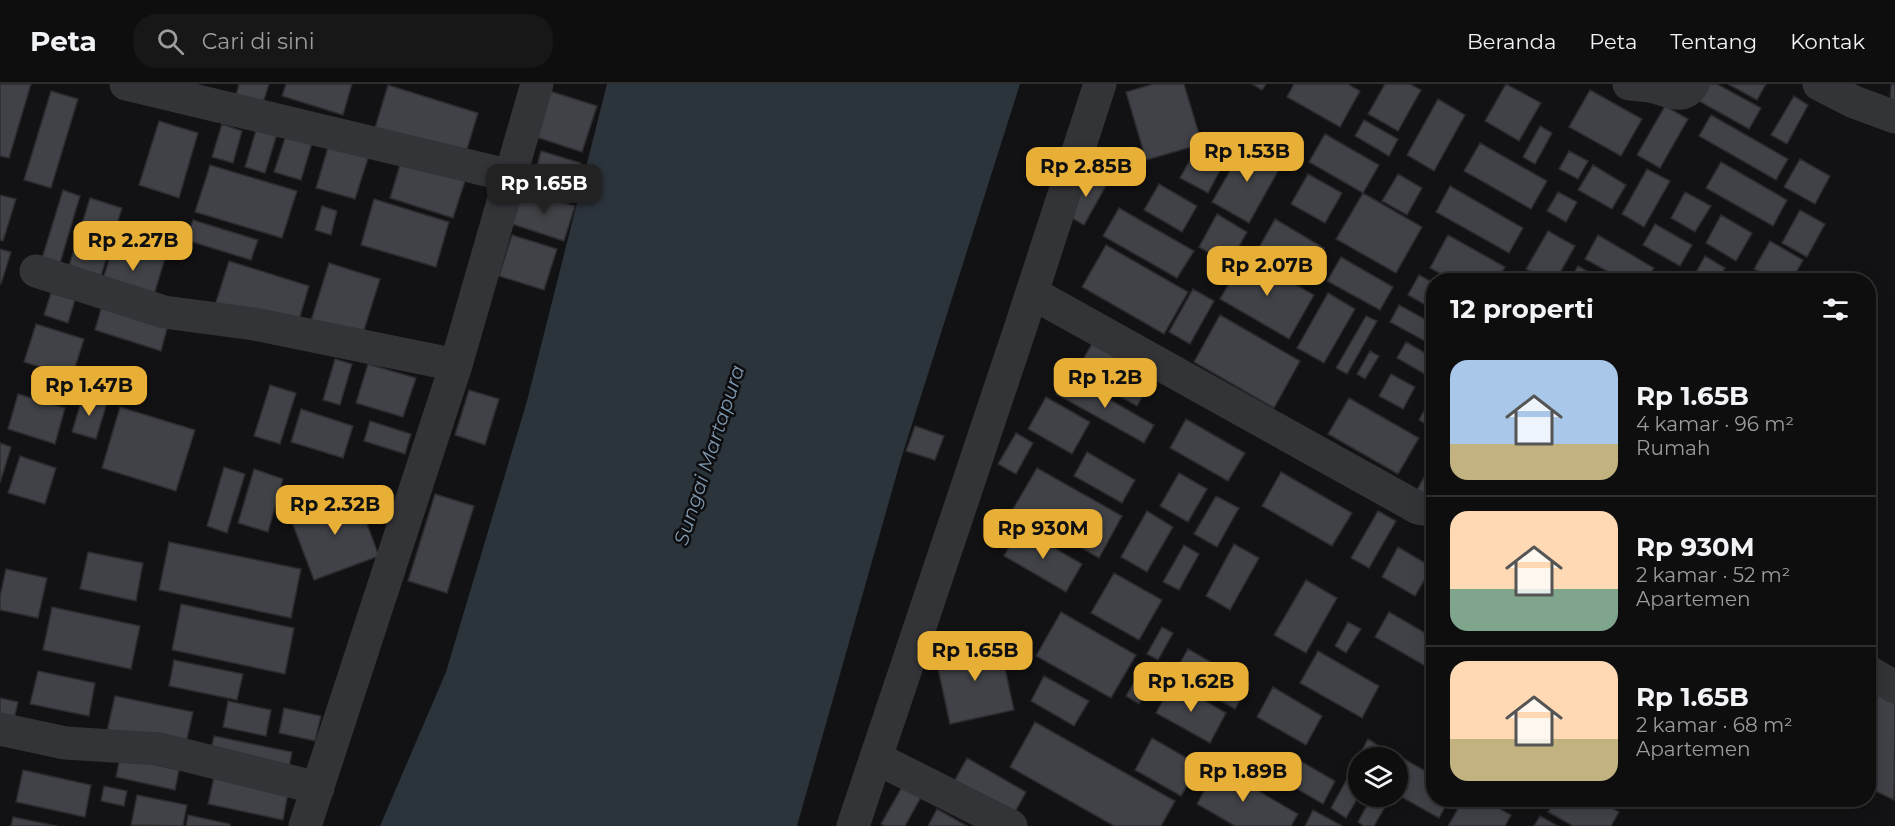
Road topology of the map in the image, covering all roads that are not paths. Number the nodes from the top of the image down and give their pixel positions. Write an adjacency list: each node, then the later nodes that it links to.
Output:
1 (126, 84): 8 (street)
2 (537, 84): 8 (street)
3 (1100, 84): 10 (street)
4 (1629, 84): 5 (street)
5 (1693, 84)
6 (1819, 84): 7 (street)
7 (1895, 117)
8 (510, 176): 11 (street)
9 (36, 271): 11 (street)
10 (1032, 293): 12 (street); 16 (street)
11 (456, 365): 17 (street)
12 (1426, 510)
13 (1876, 676): 14 (street)
14 (1895, 687)
15 (0, 729): 17 (street)
16 (876, 758): 19 (street); 20 (street)
17 (318, 788): 18 (street)
18 (305, 826)
19 (853, 826)
20 (1011, 826)

